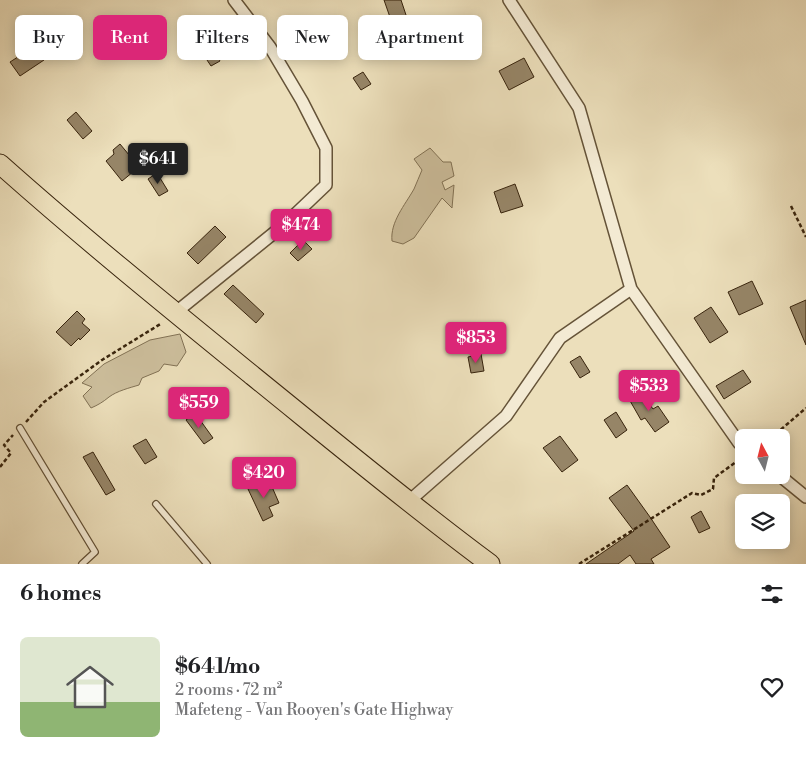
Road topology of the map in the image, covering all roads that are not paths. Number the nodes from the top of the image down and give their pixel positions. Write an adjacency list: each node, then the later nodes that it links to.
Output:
1 (234, 0): 5 (street)
2 (509, 0): 4 (street)
3 (0, 164): 5 (main road)
4 (631, 288): 7 (street); 10 (street)
5 (176, 313): 10 (main road)
6 (20, 428): 13 (lane)
7 (735, 437)
8 (790, 484): 9 (street)
9 (806, 497)
10 (408, 502): 12 (main road)
11 (156, 504): 14 (lane)
12 (478, 561)
13 (82, 564)
14 (207, 564)

